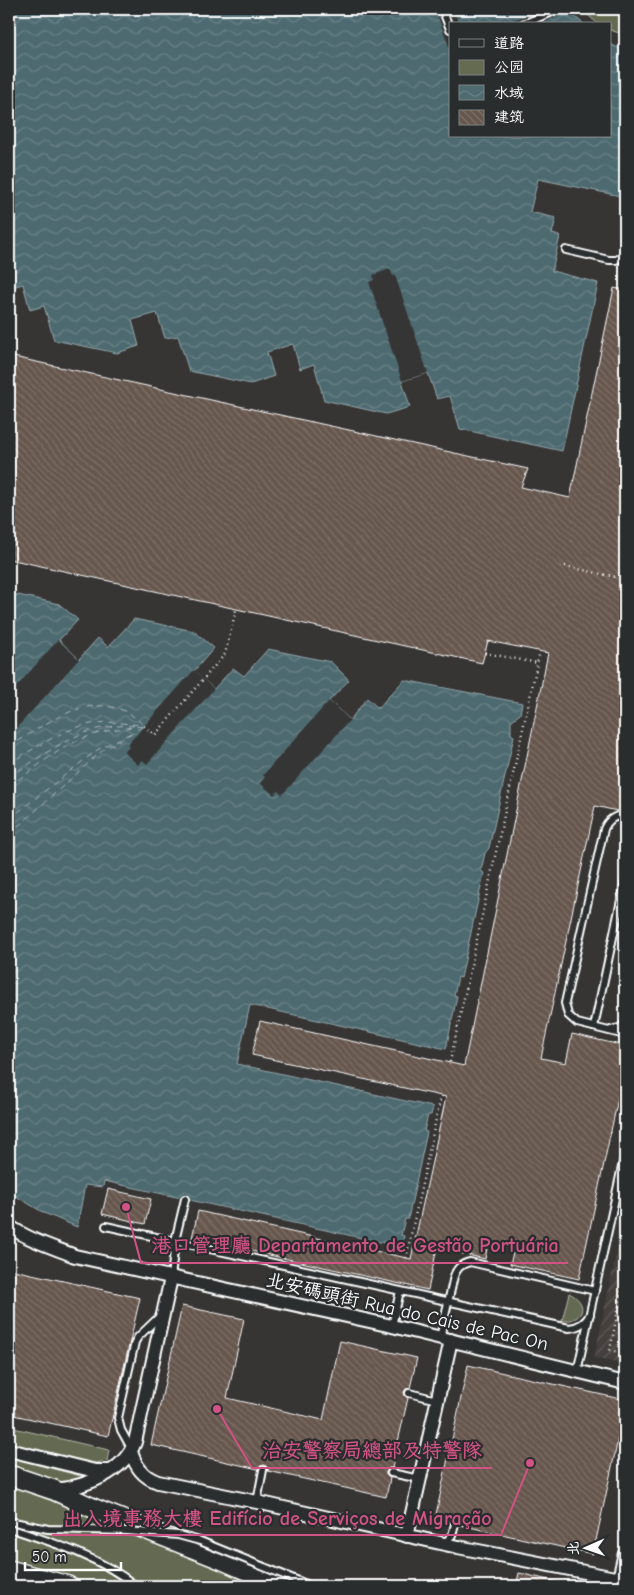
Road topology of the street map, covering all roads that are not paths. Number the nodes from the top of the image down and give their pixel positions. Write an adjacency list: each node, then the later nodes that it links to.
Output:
1 (442, 9): 4 (lane)
2 (554, 9): 3 (lane)
3 (528, 22)
4 (449, 26)
5 (566, 250): 6 (lane)
6 (625, 256)
7 (625, 815): 10 (lane)
8 (625, 881): 10 (lane)
9 (625, 1023): 11 (lane)
10 (594, 1027): 11 (lane)
11 (610, 1030): 12 (lane)
12 (625, 1035)
13 (625, 1153): 20 (lane)
14 (185, 1199): 17 (lane)
15 (9, 1226): 18 (street, 北安碼頭街 Rua do Cais de Pac On)
16 (106, 1226): 17 (lane)
17 (175, 1242): 18 (lane); 19 (lane)
18 (171, 1278): 22 (street); 24 (street, 北安碼頭街 Rua do Cais de Pac On)
19 (400, 1291): 21 (lane); 24 (lane)
20 (595, 1291): 21 (lane); 23 (lane)
21 (448, 1301): 23 (lane); 25 (lane)
22 (164, 1309): 31 (street); 31 (lane)
23 (590, 1314): 26 (lane)
24 (392, 1326): 25 (street, 北安碼頭街 Rua do Cais de Pac On)
25 (445, 1339): 26 (street, 北安碼頭街 Rua do Cais de Pac On); 29 (street)
26 (577, 1372): 27 (street, 北安碼頭街 Rua do Cais de Pac On)
27 (625, 1383)
28 (409, 1393): 29 (lane)
29 (437, 1400): 36 (street)
30 (9, 1450): 33 (street)
31 (131, 1452): 33 (street); 38 (street)
32 (263, 1470): 38 (lane)
33 (110, 1471): 37 (street)
34 (391, 1473): 36 (lane)
35 (9, 1475): 37 (main road)
36 (420, 1479): 42 (street)
37 (54, 1490): 47 (main road)
38 (257, 1502): 42 (street)
39 (9, 1521): 50 (lane, bridge)
40 (455, 1524): 43 (lane)
41 (9, 1528): 49 (lane)
42 (408, 1536): 43 (street)
43 (448, 1540): 46 (street)
44 (625, 1553): 46 (street)
45 (9, 1570): 48 (main road)
46 (622, 1579)
47 (278, 1585)
48 (68, 1586)
49 (136, 1586)
50 (311, 1586)

